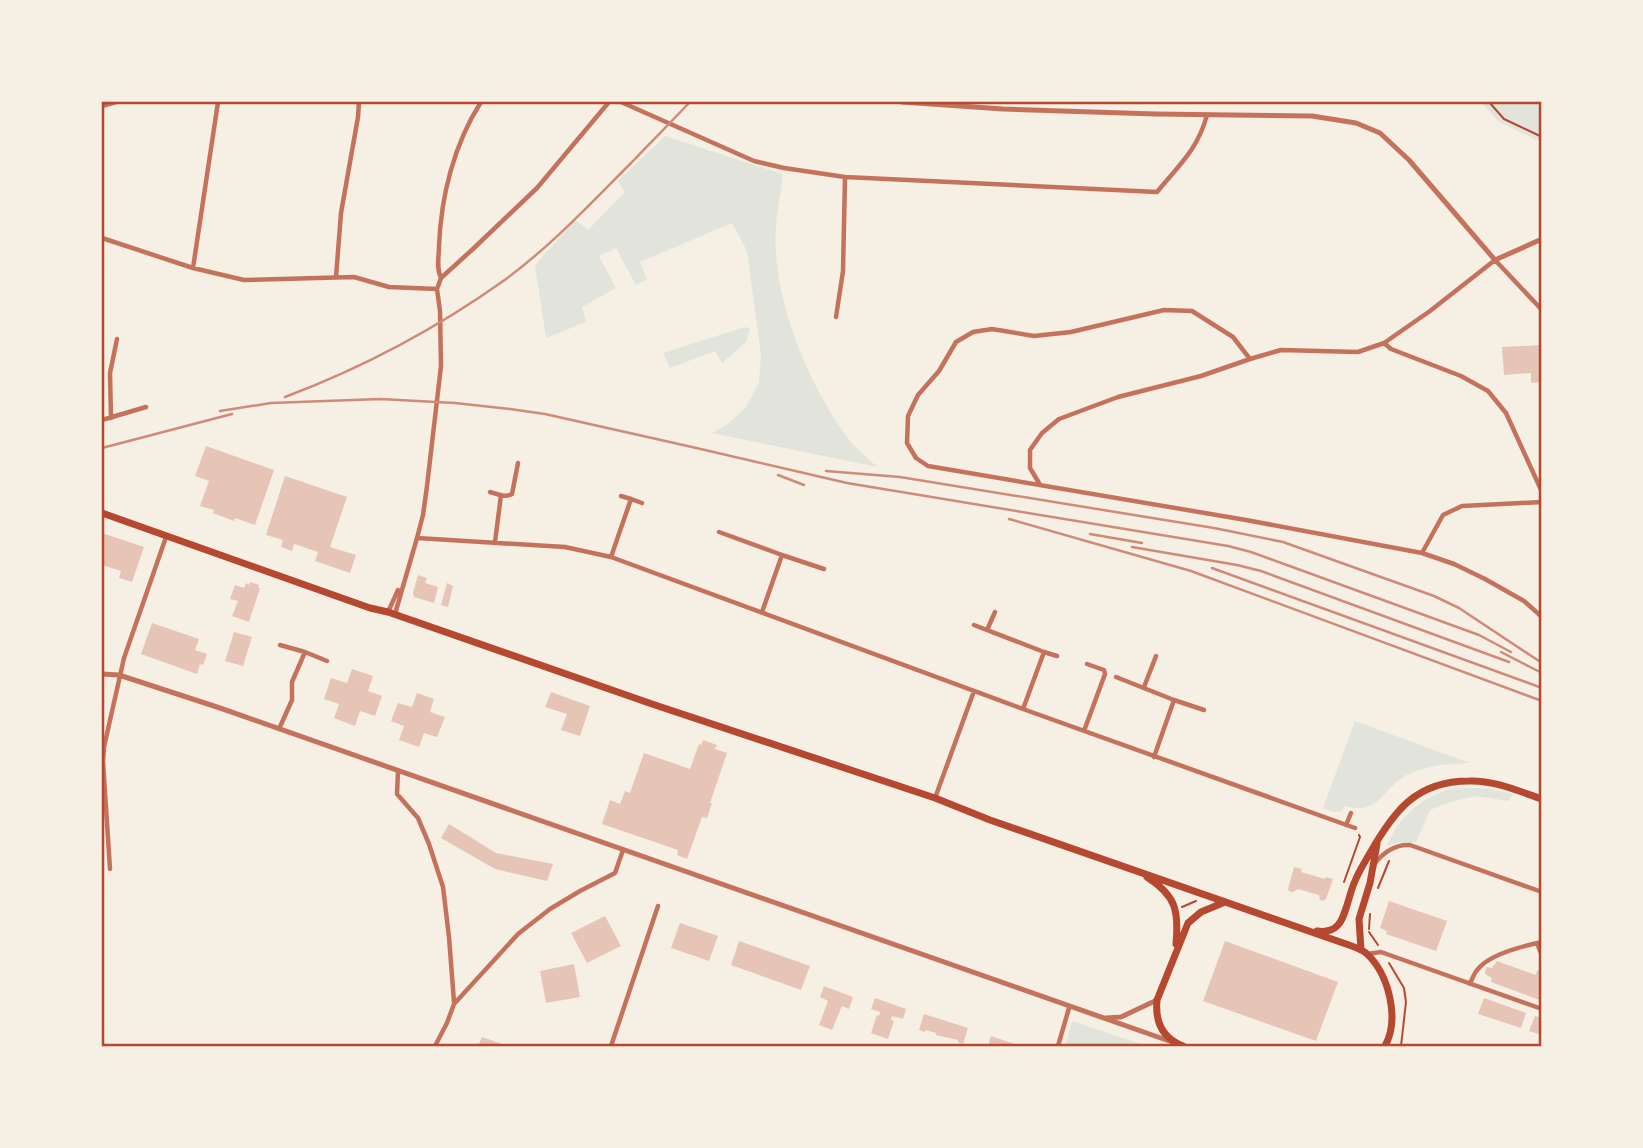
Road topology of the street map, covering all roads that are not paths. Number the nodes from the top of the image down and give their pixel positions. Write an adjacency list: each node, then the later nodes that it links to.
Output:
1 (116, 102): 8 (street)
2 (218, 102): 14 (street)
3 (359, 102): 15 (street)
4 (481, 102): 16 (street)
5 (609, 102): 16 (street)
6 (621, 102): 10 (street)
7 (902, 102): 9 (street)
8 (102, 106)
9 (1207, 115): 10 (street); 13 (street)
10 (845, 177): 19 (street)
11 (102, 237): 14 (street)
12 (1542, 239): 13 (street)
13 (1495, 260): 18 (street); 21 (street)
14 (193, 268): 15 (street)
15 (336, 276): 17 (street)
16 (441, 278): 17 (street)
17 (437, 289): 38 (street)
18 (1542, 310)
19 (836, 317)
20 (117, 339): 24 (street)
21 (1384, 343): 22 (street); 29 (street)
22 (1250, 359): 27 (street); 27 (street)
23 (146, 407): 24 (street)
24 (111, 418): 25 (street)
25 (102, 420)
26 (518, 463): 30 (street)
27 (1039, 484): 40 (street)
28 (490, 492): 30 (street)
29 (1542, 492)
30 (501, 495): 39 (street)
31 (621, 496): 32 (street)
32 (631, 499): 34 (street); 42 (street)
33 (1542, 502): 40 (street)
34 (642, 503)
35 (102, 513): 37 (highway)
36 (719, 532): 41 (street)
37 (166, 537): 46 (highway); 58 (street)
38 (417, 538): 39 (street); 46 (street)
39 (495, 542): 42 (street)
40 (1422, 553): 47 (street)
41 (782, 555): 43 (street); 44 (street)
42 (611, 557): 44 (street)
43 (824, 569)
44 (762, 612): 61 (street)
45 (995, 612): 49 (street)
46 (391, 613): 69 (highway)
47 (1542, 617)
48 (974, 625): 49 (street)
49 (988, 630): 52 (street)
50 (280, 645): 51 (street)
51 (305, 652): 55 (street); 65 (street)
52 (1044, 652): 53 (street); 63 (street)
53 (1057, 656)
54 (1156, 656): 60 (street)
55 (327, 661)
56 (1087, 664): 66 (street)
57 (102, 674): 58 (street)
58 (120, 675): 65 (street); 77 (street)
59 (1116, 677): 60 (street)
60 (1144, 687): 62 (street)
61 (974, 691): 63 (street); 69 (street)
62 (1174, 699): 64 (street); 67 (street)
63 (1023, 709): 66 (street)
64 (1204, 710)
65 (279, 729): 68 (street)
66 (1084, 731): 67 (street)
67 (1154, 757): 72 (street)
68 (398, 771): 75 (street); 89 (street)
69 (935, 798): 78 (highway)
70 (1542, 799): 74 (highway)
71 (1351, 813): 72 (street)
72 (1346, 825): 73 (street)
73 (1355, 828)
74 (1377, 840): 76 (highway); 82 (highway)
75 (623, 850): 89 (street); 90 (street)
76 (1374, 865): 79 (street); 85 (highway)
77 (110, 869)
78 (1138, 871): 80 (highway); 84 (highway)
79 (1542, 892)
80 (1226, 902): 82 (highway); 84 (highway)
81 (658, 906): 95 (street)
82 (1303, 929): 85 (highway)
83 (1539, 942): 86 (street); 87 (street)
84 (1175, 951): 88 (highway)
85 (1364, 952): 87 (street); 97 (highway)
86 (1542, 956)
87 (1470, 984): 91 (street)
88 (1157, 1000): 92 (street); 93 (highway)
89 (454, 1004): 94 (street)
90 (1069, 1008): 92 (street); 96 (street)
91 (1542, 1009)
92 (1096, 1017): 93 (street)
93 (1180, 1045)
94 (435, 1046)
95 (611, 1046)
96 (1058, 1046)
97 (1388, 1046)

